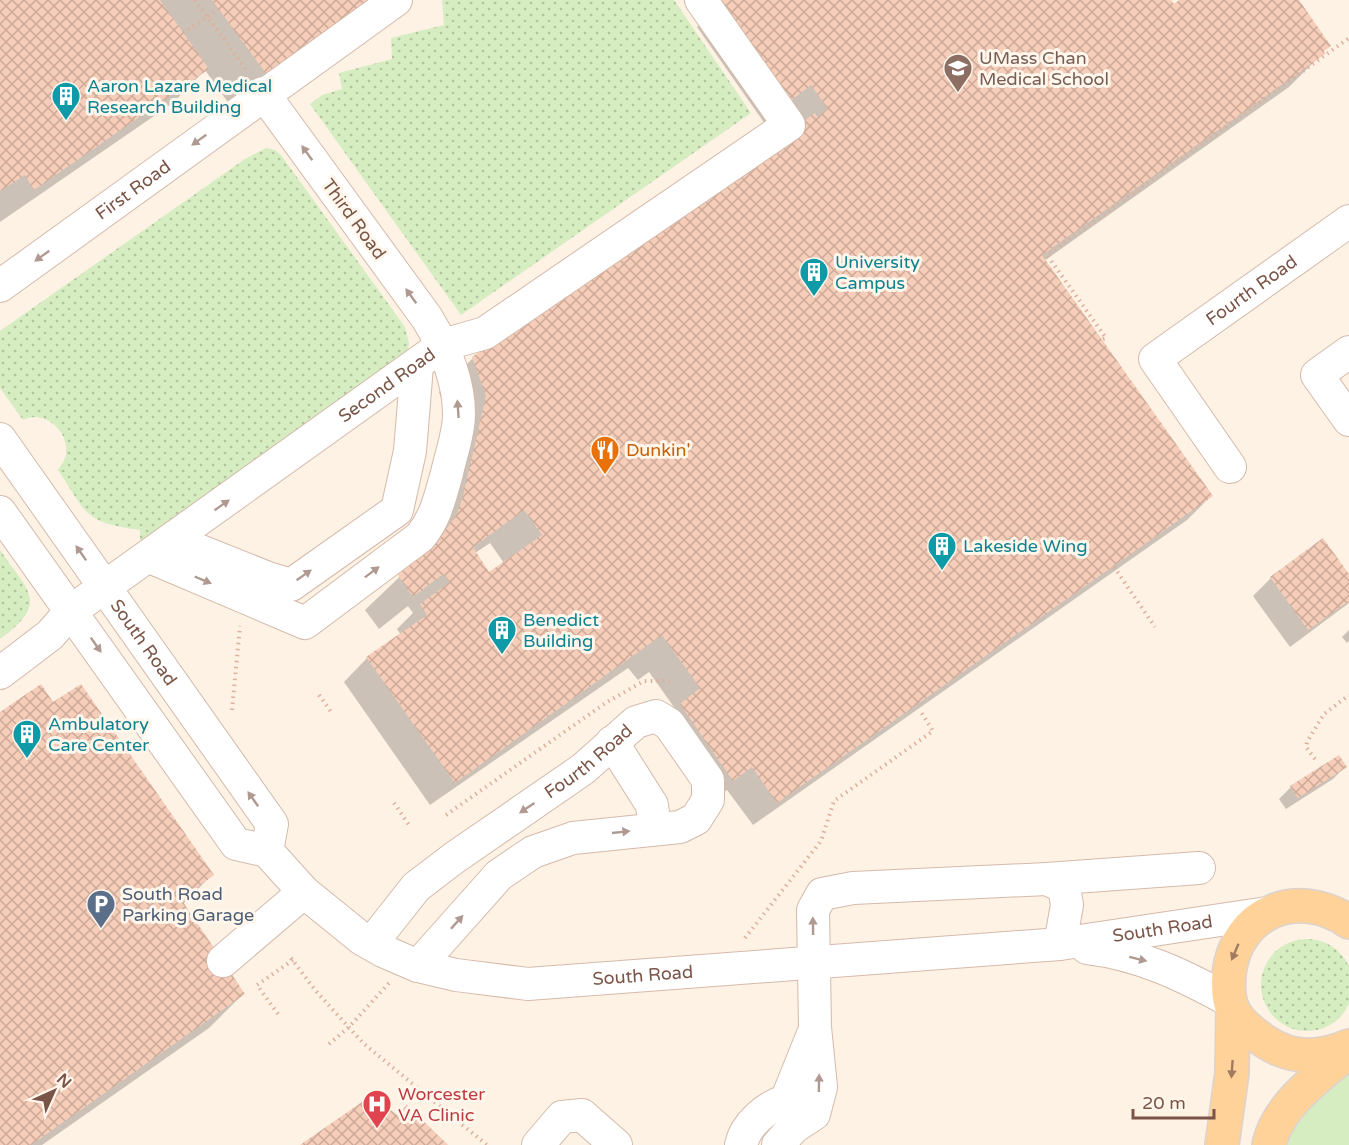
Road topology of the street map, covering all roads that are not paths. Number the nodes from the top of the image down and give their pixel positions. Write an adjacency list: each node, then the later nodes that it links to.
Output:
1 (396, 0): 3 (street, First Road)
2 (701, 0): 6 (street, Second Road)
3 (263, 93): 5 (street, First Road, one-way to 5); 6 (street, Third Road, one-way to 3)
4 (1349, 221): 11 (street, Fourth Road)
5 (0, 286)
6 (443, 345): 8 (street, Second Road); 13 (street, Third Road, one-way to 6)
7 (1349, 352): 9 (street)
8 (417, 366): 13 (street, Second Road, one-way to 8); 13 (street, one-way to 8)
9 (1349, 420)
10 (0, 439): 14 (street, South Road, one-way to 10)
11 (1230, 467)
12 (0, 512): 15 (street)
13 (161, 548): 14 (street, Second Road)
14 (105, 588): 15 (street, Second Road); 19 (street, South Road, one-way to 14)
15 (71, 611): 16 (street, Second Road); 19 (street, one-way to 19)
16 (0, 673)
17 (612, 742): 18 (street); 18 (street, Fourth Road); 27 (street, Fourth Road, one-way to 27)
18 (655, 829): 31 (street, Fourth Road, one-way to 18)
19 (267, 851): 22 (street, South Road)
20 (1199, 868): 21 (street)
21 (1055, 883): 28 (street); 30 (street, one-way to 21)
22 (304, 892): 27 (street, South Road); 29 (street)
23 (1349, 895): 24 (main road)
24 (1305, 904): 25 (main road); 26 (main road)
25 (1267, 913): 28 (street, South Road); 32 (main road, one-way to 32)
26 (1349, 922)
27 (371, 944): 31 (street, South Road)
28 (1060, 944): 30 (street, South Road); 32 (street, South Road, one-way to 32)
29 (223, 961)
30 (814, 961): 31 (street, South Road); 33 (street)
31 (412, 963)
32 (1232, 1006): 34 (main road); 44 (main road, one-way to 44)
33 (815, 1027): 36 (street); 37 (street, one-way to 33)
34 (1349, 1046)
35 (1349, 1051): 45 (main road)
36 (786, 1101): 40 (street); 41 (street)
37 (814, 1114): 42 (street); 43 (street)
38 (538, 1145): 39 (street)
39 (616, 1145)
40 (741, 1145)
41 (756, 1145)
42 (778, 1145)
43 (802, 1145)
44 (1222, 1145)
45 (1269, 1145)

